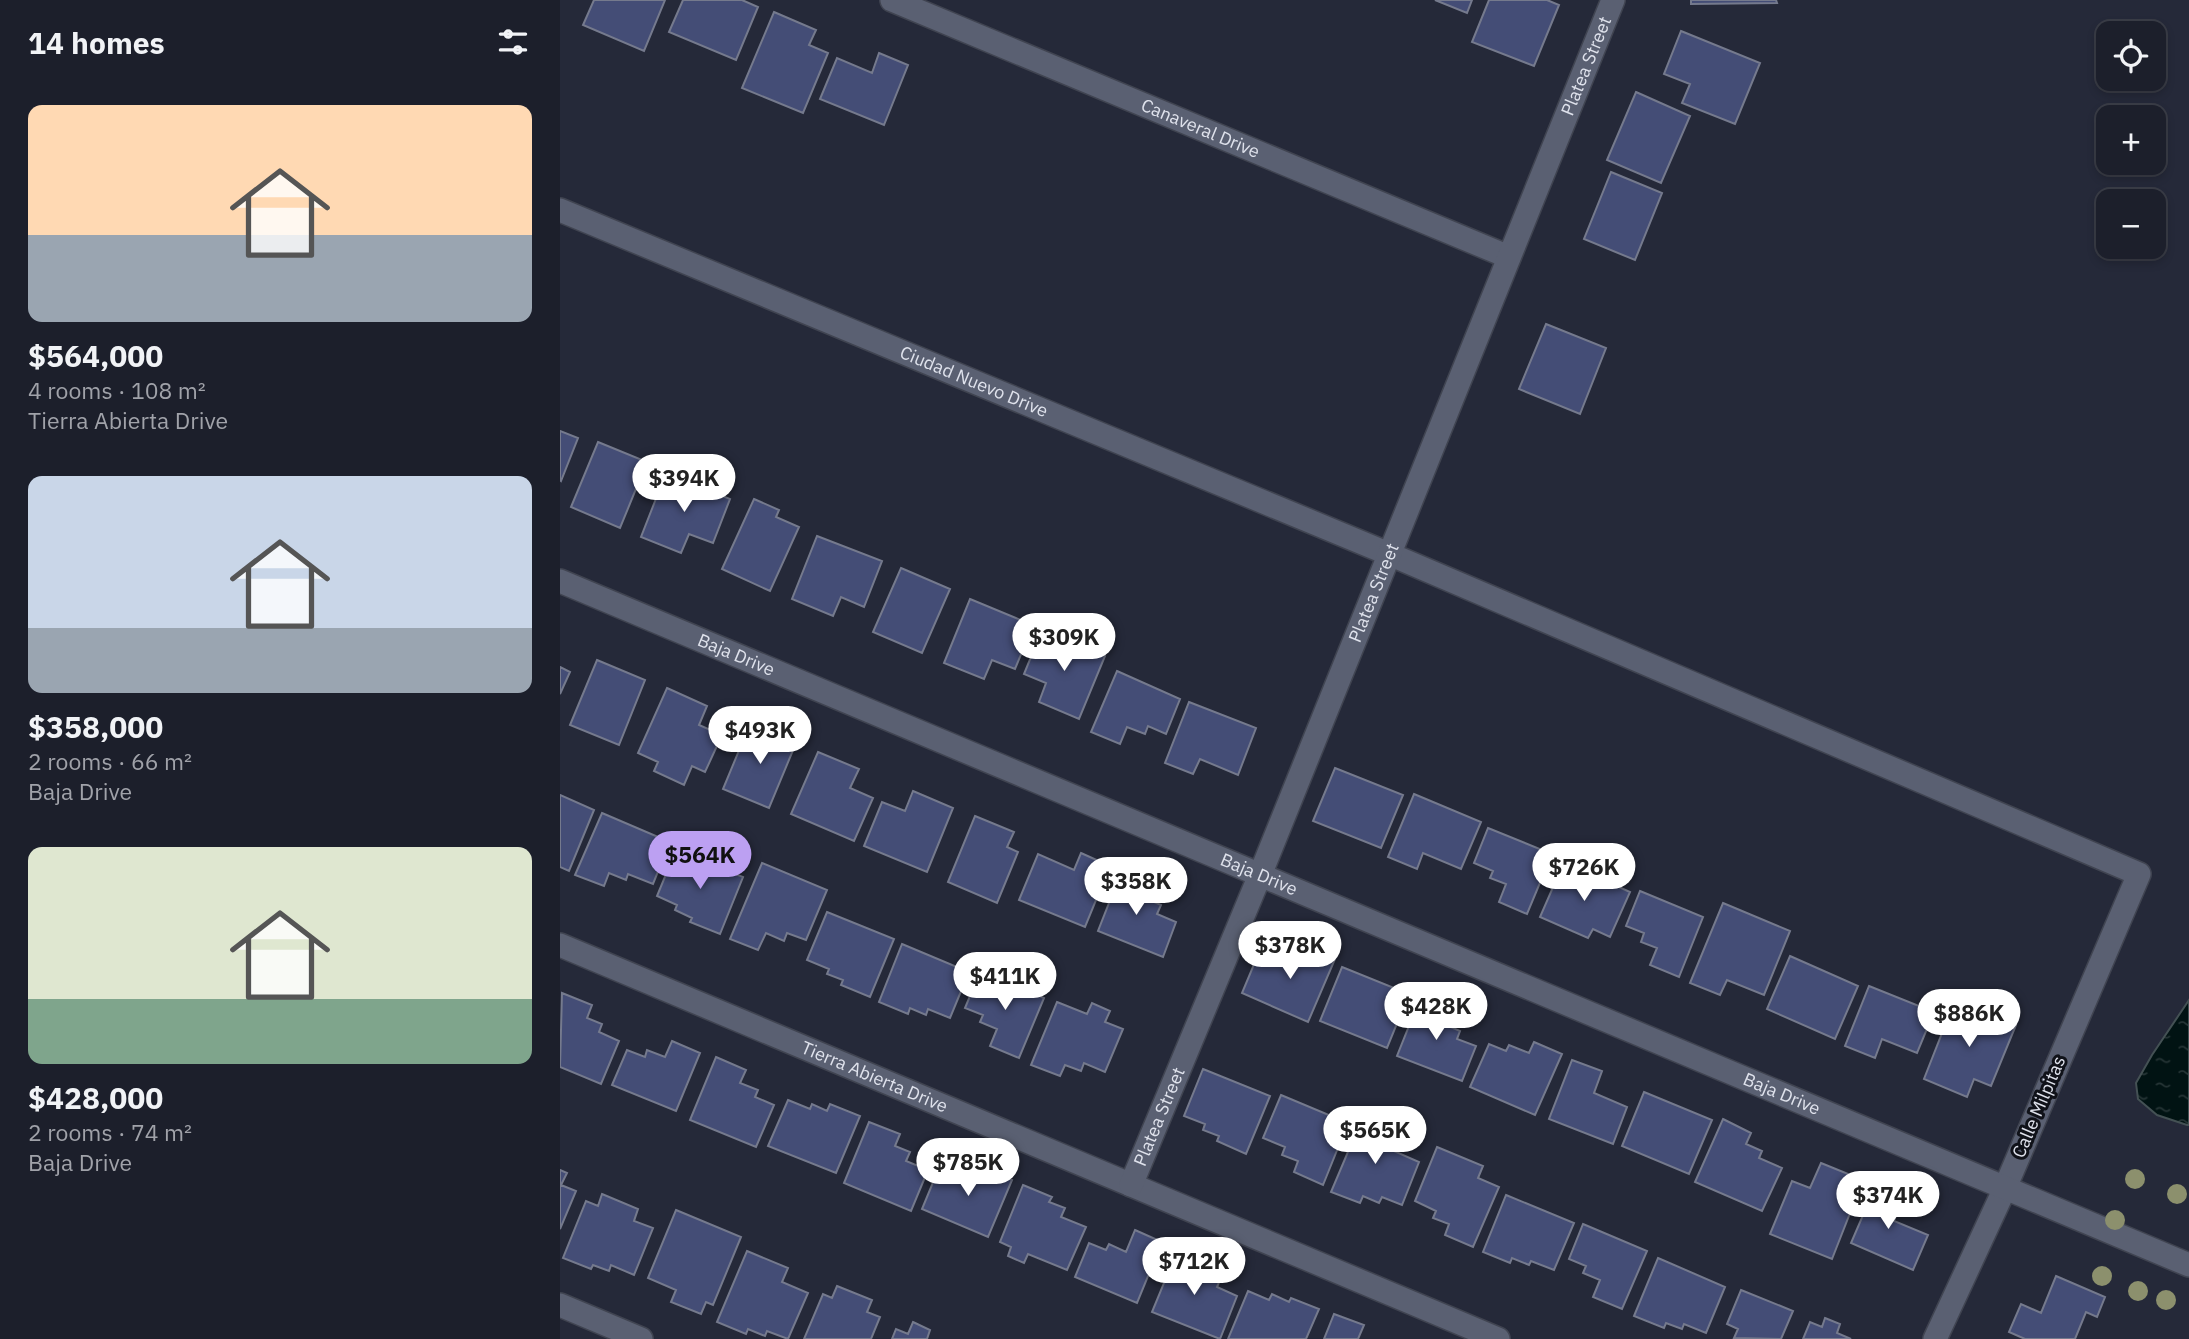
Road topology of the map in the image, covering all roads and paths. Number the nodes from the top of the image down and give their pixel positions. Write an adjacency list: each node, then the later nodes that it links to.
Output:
1 (892, 0): 4 (street, Canaveral Drive)
2 (1613, 0): 4 (street, Platea Street)
3 (560, 210): 5 (street, Ciudad Nuevo Drive)
4 (1509, 257): 5 (street, Platea Street)
5 (1389, 554): 7 (street, Ciudad Nuevo Drive); 8 (street, Platea Street)
6 (560, 581): 8 (street, Baja Drive)
7 (2139, 874): 11 (street, Calle Milpitas)
8 (1260, 875): 10 (street, Platea Street); 11 (street, Baja Drive)
9 (560, 945): 10 (street, Tierra Abierta Drive)
10 (1131, 1185): 15 (street, Tierra Abierta Drive)
11 (2005, 1188): 12 (street, Baja Drive); 16 (street, Calle Milpitas)
12 (2189, 1265)
13 (560, 1305): 14 (street)
14 (641, 1339)
15 (1497, 1339)
16 (1935, 1339)

